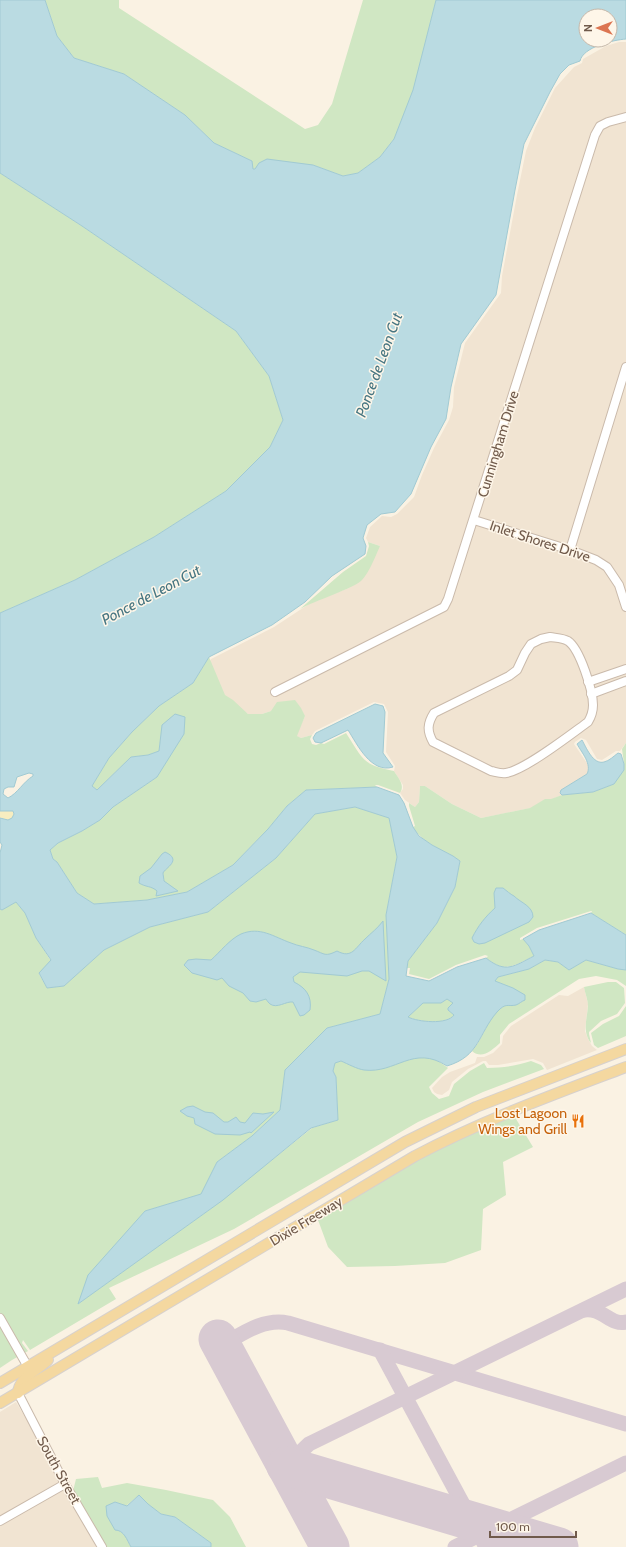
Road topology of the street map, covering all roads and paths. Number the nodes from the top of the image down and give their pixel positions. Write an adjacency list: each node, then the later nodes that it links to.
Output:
1 (626, 117): 3 (street, Cunningham Drive)
2 (626, 367): 4 (street)
3 (474, 520): 4 (street, Inlet Shores Drive); 9 (street, Cunningham Drive)
4 (570, 550): 5 (street, Inlet Shores Drive)
5 (626, 607)
6 (626, 669): 8 (street)
7 (626, 681): 10 (street)
8 (588, 682): 10 (street); 10 (street)
9 (275, 692)
10 (591, 694)
11 (626, 1049): 14 (main road, Dixie Freeway)
12 (626, 1067): 18 (main road, Dixie Freeway)
13 (0, 1318): 15 (street)
14 (60, 1348): 15 (main road, Dixie Freeway); 18 (main road)
15 (28, 1367): 16 (main road, Dixie Freeway)
16 (0, 1383)
17 (0, 1388): 18 (main road)
18 (18, 1393): 19 (main road, Dixie Freeway); 20 (street, South Street)
19 (0, 1404)
20 (65, 1484): 21 (street); 22 (street, South Street)
21 (0, 1521)
22 (102, 1547)

